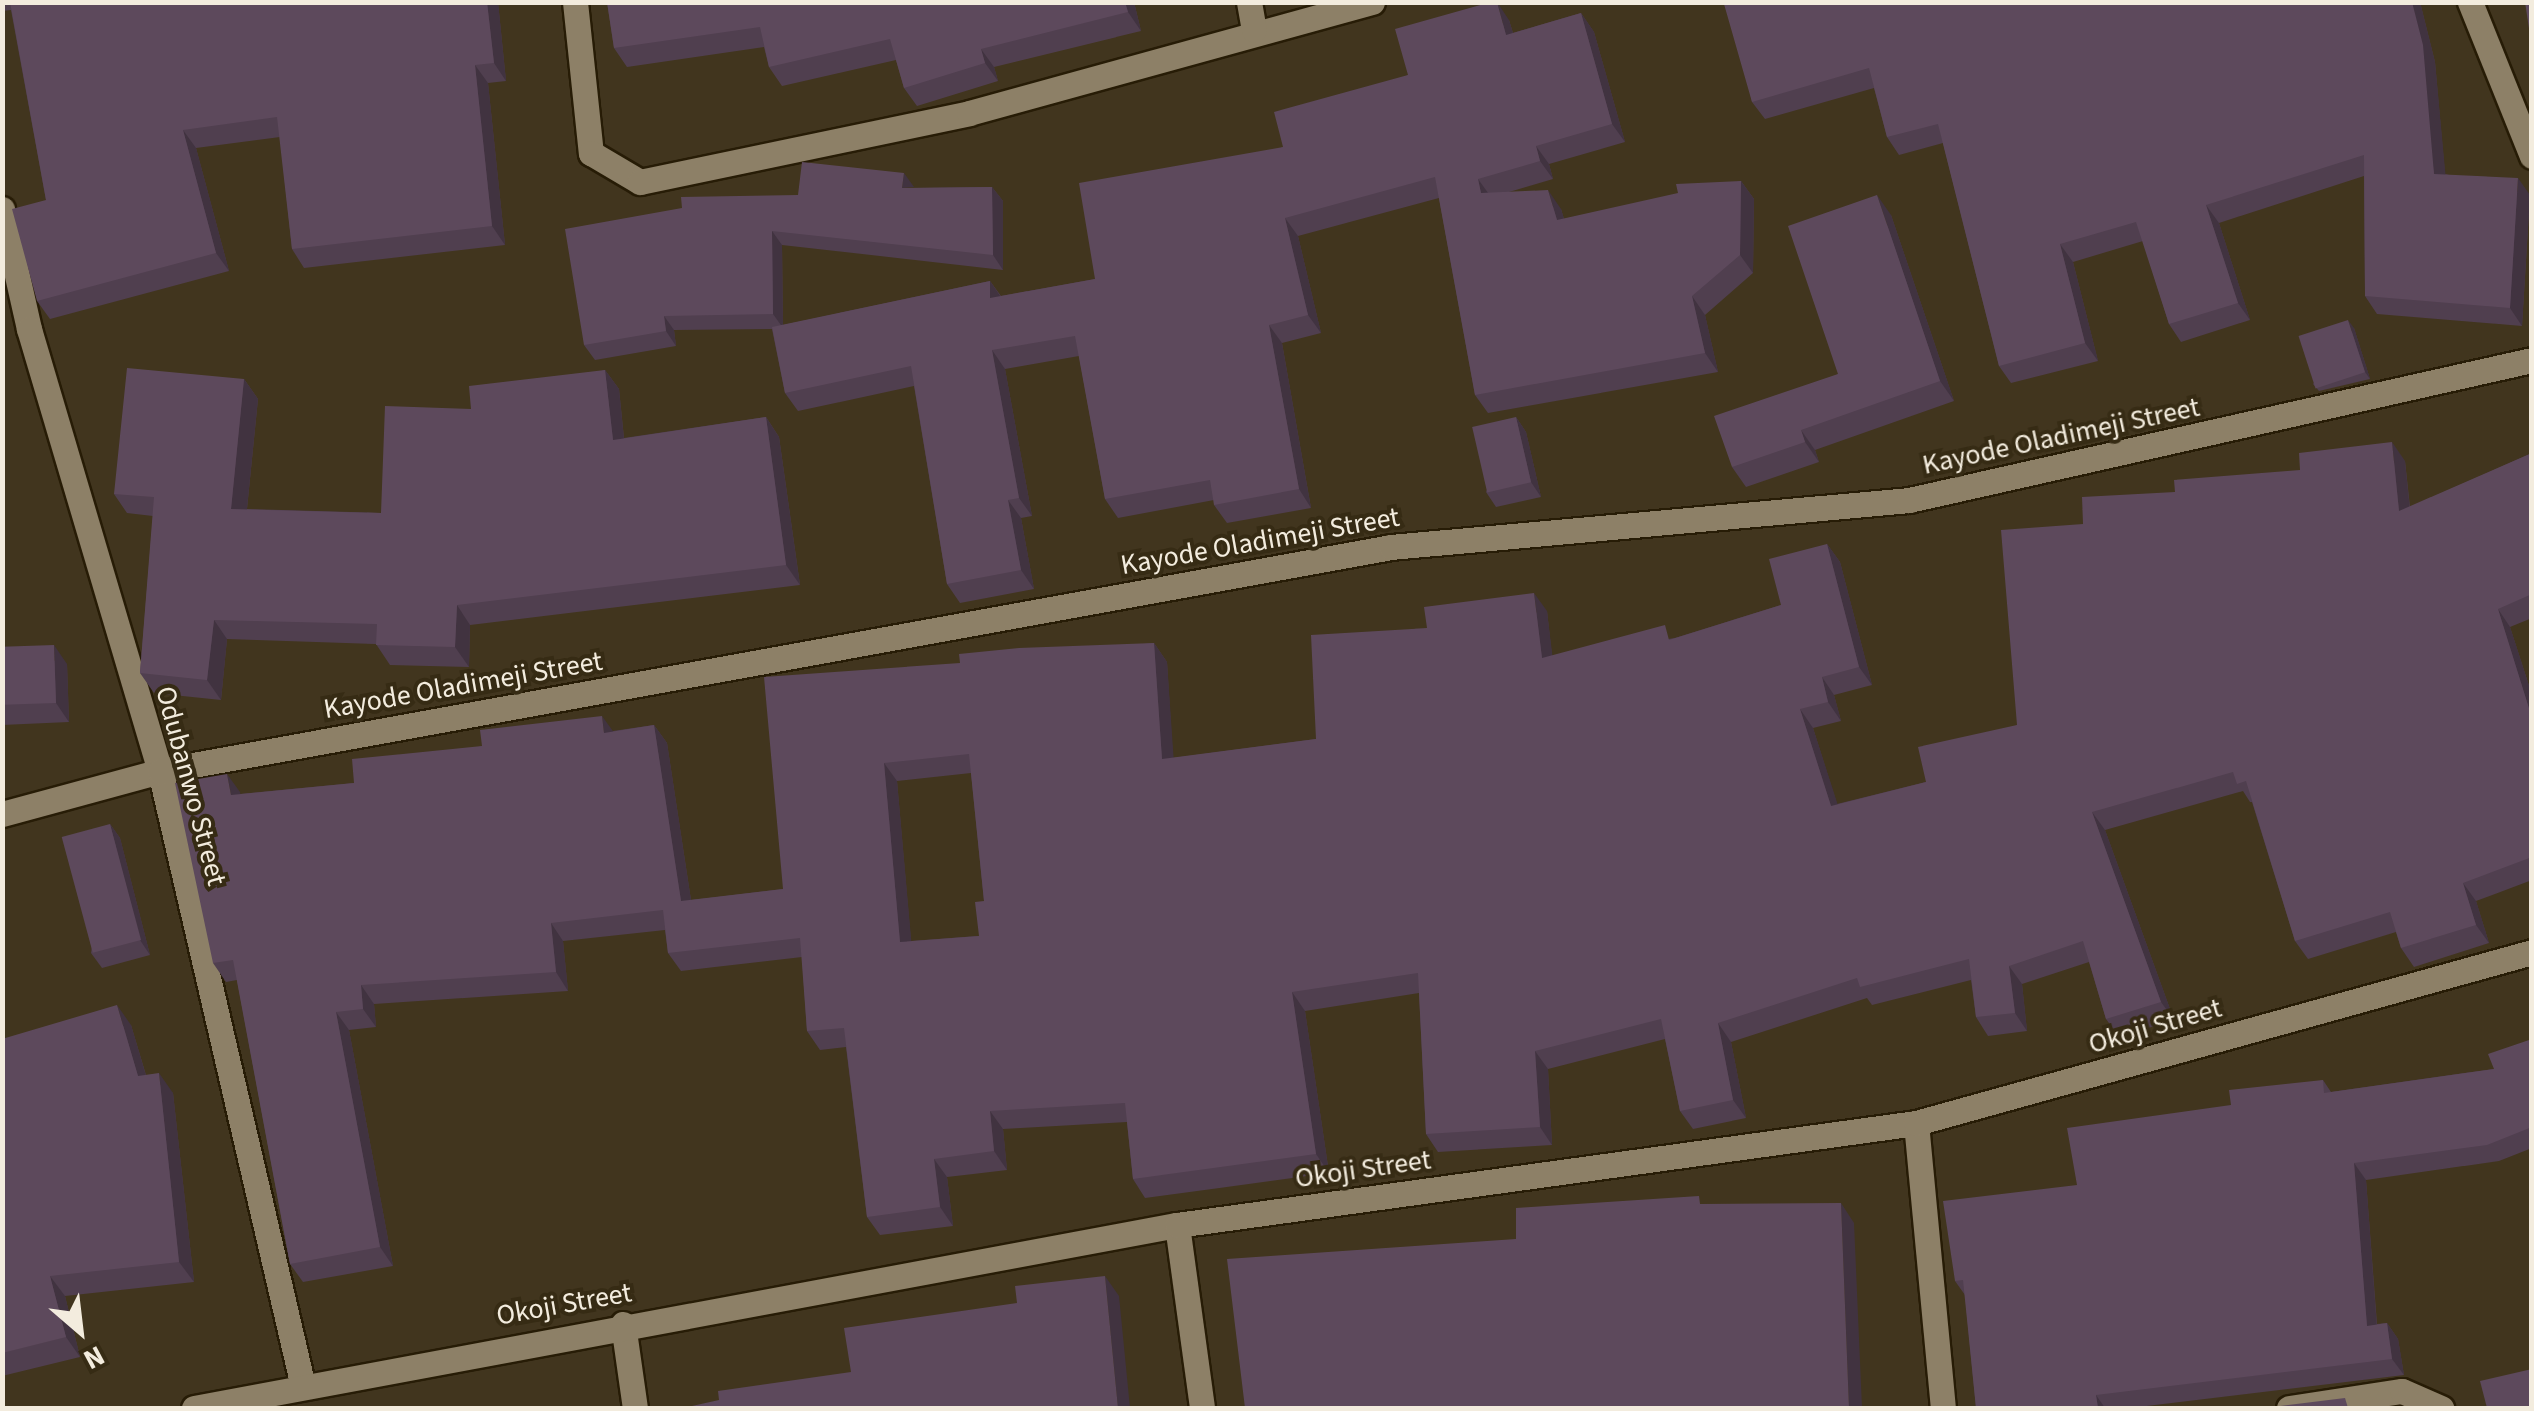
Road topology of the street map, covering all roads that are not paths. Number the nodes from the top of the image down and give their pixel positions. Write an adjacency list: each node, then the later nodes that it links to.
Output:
1 (575, 2): 5 (street)
2 (1249, 2): 5 (street)
3 (1372, 2): 5 (street)
4 (2470, 2): 6 (street)
5 (1254, 30)
6 (2532, 156)
7 (2, 210): 9 (street, Odubanwo Street)
8 (2532, 360): 9 (street, Kayode Oladimeji Street)
9 (160, 771): 10 (street, Kayode Oladimeji Street); 15 (street, Odubanwo Street)
10 (2, 814)
11 (2532, 952): 12 (street, Okoji Street)
12 (1916, 1123): 13 (street, Okoji Street); 19 (street)
13 (1177, 1224): 14 (street, Okoji Street); 18 (street)
14 (622, 1324): 15 (street, Okoji Street); 17 (street)
15 (302, 1382): 16 (street, Okoji Street)
16 (194, 1408)
17 (635, 1408)
18 (1202, 1408)
19 (1943, 1408)
20 (2289, 1408): 21 (street)
21 (2442, 1408)

